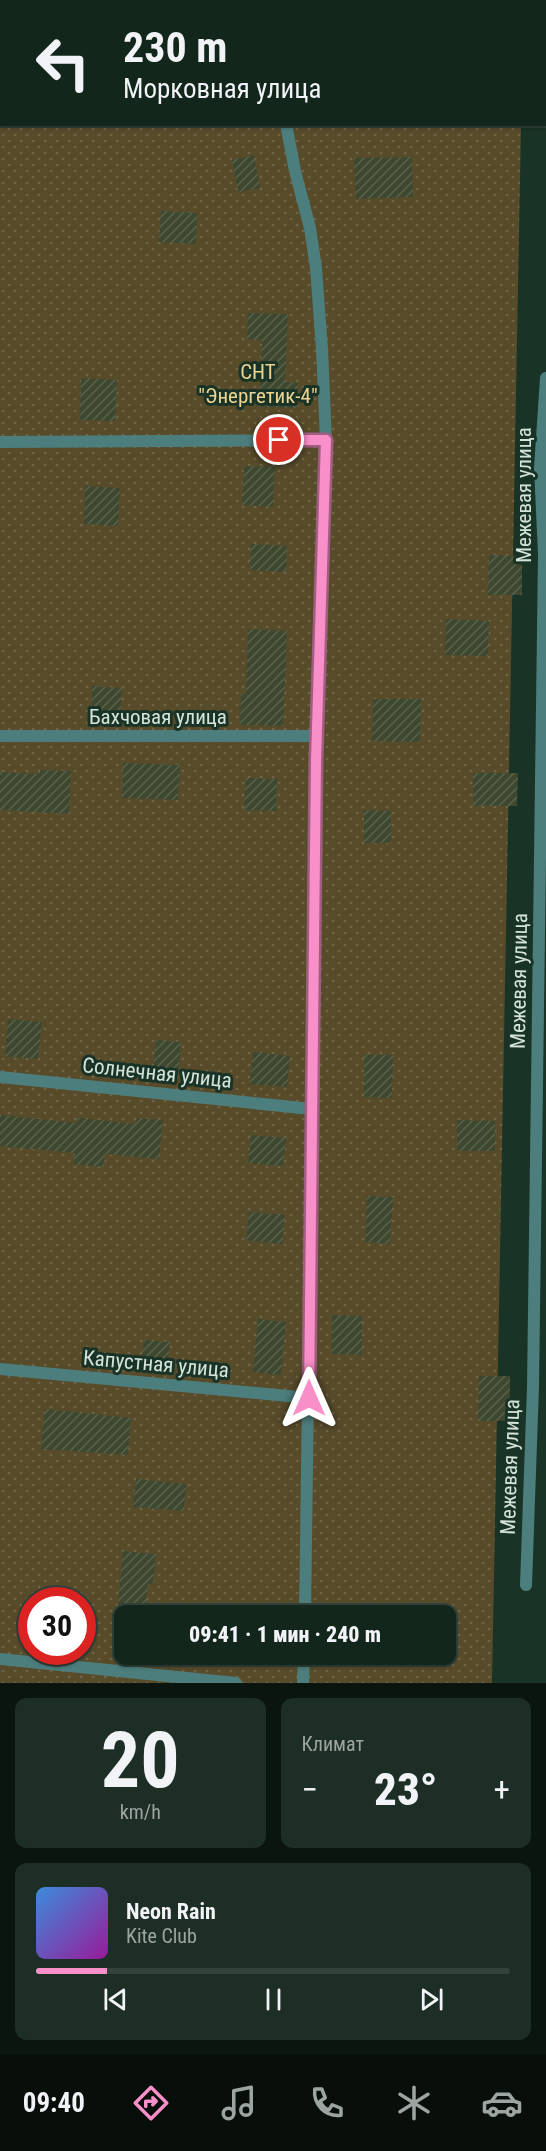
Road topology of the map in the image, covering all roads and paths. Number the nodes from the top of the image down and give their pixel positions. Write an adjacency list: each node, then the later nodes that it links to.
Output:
1 (286, 126): 3 (street)
2 (546, 378): 11 (street, Межевая улица)
3 (326, 440): 4 (street); 6 (street)
4 (0, 442)
5 (0, 736): 6 (street, Бахчовая улица)
6 (317, 736): 8 (street)
7 (0, 1077): 8 (street, Солнечная улица)
8 (311, 1109): 10 (street)
9 (0, 1369): 10 (street, Капустная улица)
10 (309, 1398): 12 (street)
11 (525, 1585)
12 (305, 1605)
13 (0, 1659): 15 (street)
14 (304, 1665): 16 (street)
15 (236, 1683)
16 (303, 1683)

